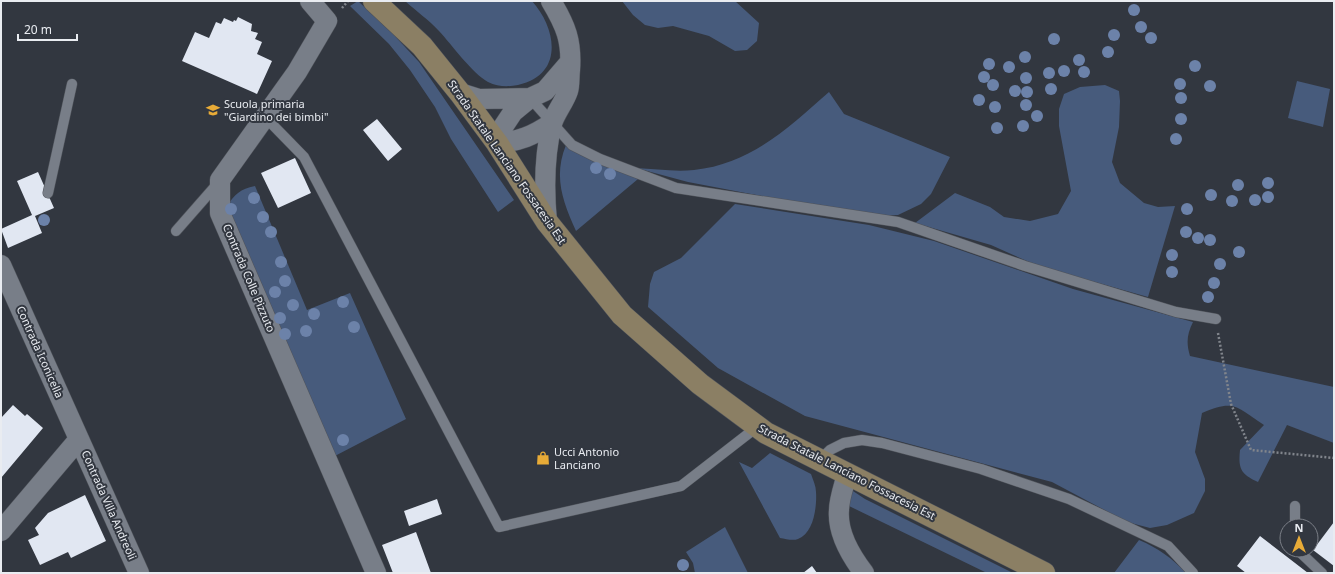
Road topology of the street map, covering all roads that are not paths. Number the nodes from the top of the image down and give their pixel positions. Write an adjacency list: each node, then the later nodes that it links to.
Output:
1 (310, 1): 8 (street)
2 (374, 1): 6 (main road, Strada Statale Lanciano Fossacesia Est)
3 (552, 1): 4 (street)
4 (570, 62): 7 (street); 9 (street)
5 (72, 84): 12 (lane)
6 (460, 93): 7 (street); 10 (main road, Strada Statale Lanciano Fossacesia Est)
7 (530, 98): 9 (lane); 10 (street)
8 (265, 118): 11 (street); 17 (lane)
9 (552, 123): 10 (street); 13 (street); 16 (lane)
10 (497, 143): 13 (main road, Strada Statale Lanciano Fossacesia Est)
11 (220, 180): 14 (lane); 26 (street, Contrada Colle Pizzuto)
12 (48, 193)
13 (547, 222): 17 (main road, Strada Statale Lanciano Fossacesia Est)
14 (176, 231)
15 (1, 265): 18 (street, Contrada Iconicella)
16 (1216, 319)
17 (757, 427): 19 (main road, Strada Statale Lanciano Fossacesia Est)
18 (79, 439): 23 (street, Contrada Villa Andreoli); 25 (street, Contrada Villa Andreoli)
19 (820, 460): 20 (main road, Strada Statale Lanciano Fossacesia Est); 29 (lane)
20 (847, 474): 27 (street); 28 (main road, Strada Statale Lanciano Fossacesia Est)
21 (1295, 506): 22 (lane)
22 (1295, 518)
23 (1, 531)
24 (1306, 558): 30 (lane)
25 (139, 573)
26 (376, 573)
27 (864, 573)
28 (1044, 573)
29 (1193, 573)
30 (1322, 573)

